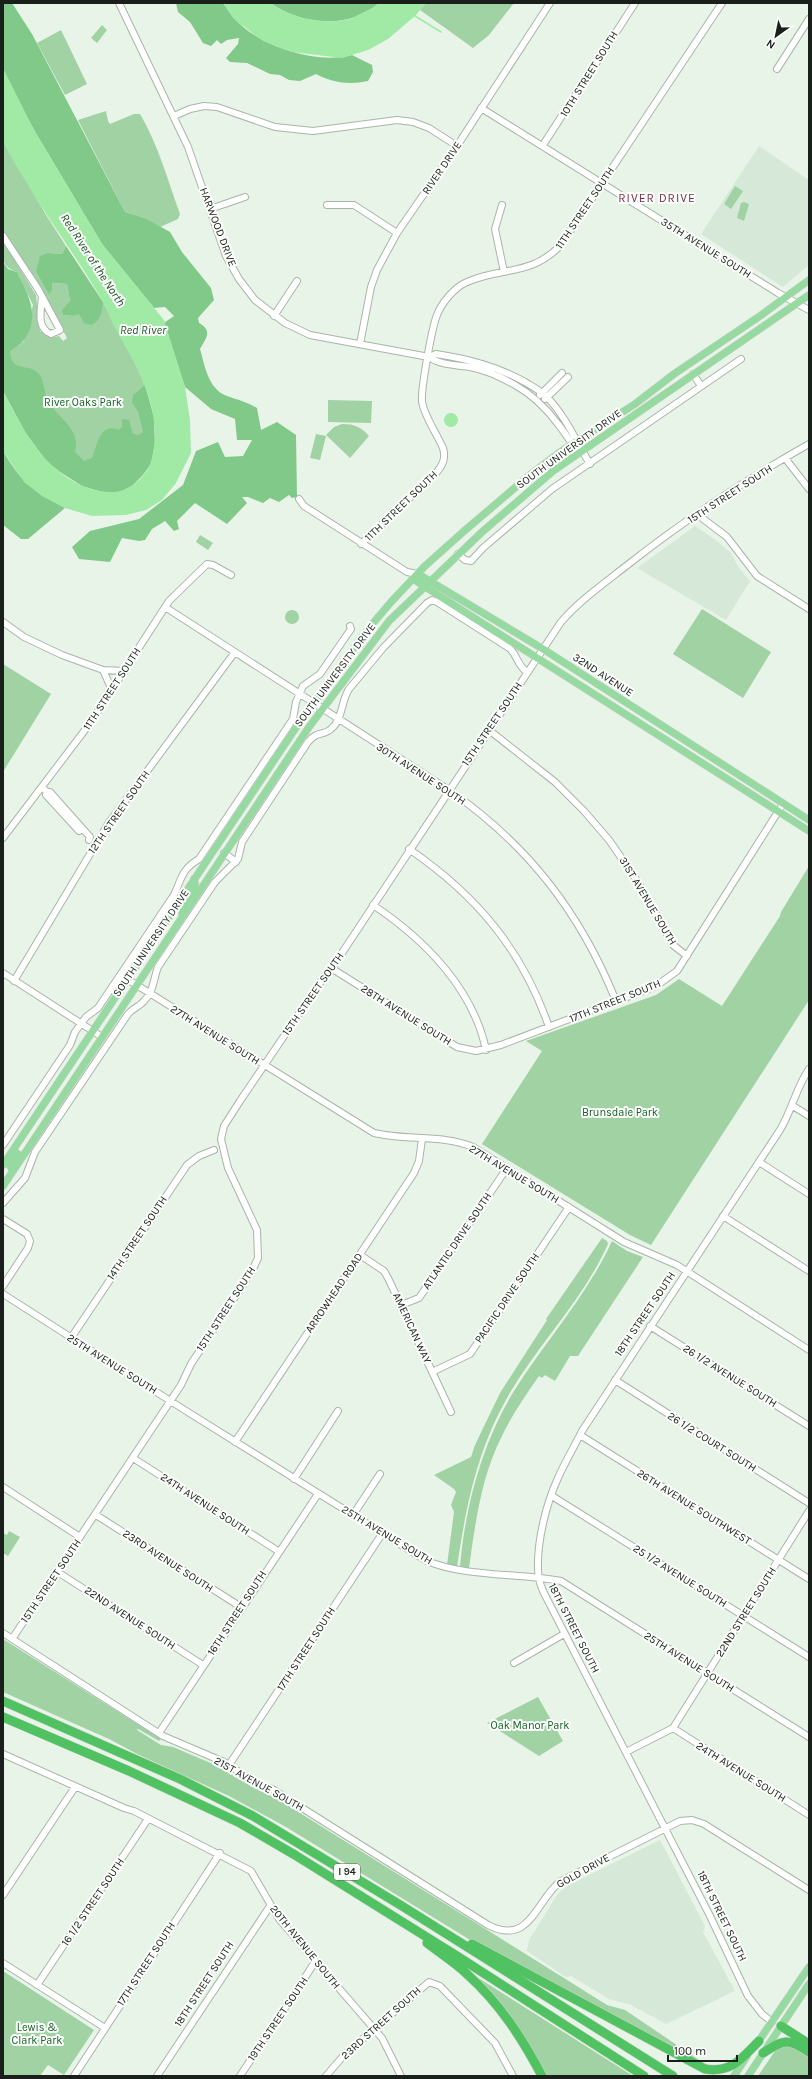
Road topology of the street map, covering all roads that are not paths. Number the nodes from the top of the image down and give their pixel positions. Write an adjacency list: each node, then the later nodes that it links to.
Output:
1 (119, 3): 9 (street, HARWOOD DRIVE)
2 (550, 3): 8 (street, RIVER DRIVE)
3 (635, 3): 10 (street, 10TH STREET SOUTH)
4 (722, 3): 12 (street, 11TH STREET SOUTH)
5 (809, 19): 6 (street)
6 (807, 27): 7 (street)
7 (777, 69)
8 (481, 108): 10 (street, 35TH AVENUE SOUTH); 11 (street, RIVER DRIVE)
9 (174, 116): 11 (street); 16 (street, HARWOOD DRIVE)
10 (543, 145): 12 (street, 35TH AVENUE SOUTH)
11 (457, 146): 17 (street, RIVER DRIVE)
12 (602, 184): 19 (street, 11TH STREET SOUTH); 24 (street, 35TH AVENUE SOUTH)
13 (246, 197): 16 (street)
14 (327, 205): 17 (street)
15 (502, 206): 19 (street)
16 (210, 209): 27 (street, HARWOOD DRIVE)
17 (397, 233): 28 (street, RIVER DRIVE)
18 (3, 236): 23 (street)
19 (504, 272): 29 (street, 11TH STREET SOUTH)
20 (809, 280): 24 (main road, SOUTH UNIVERSITY DRIVE)
21 (297, 281): 27 (street)
22 (809, 294): 25 (main road, SOUTH UNIVERSITY DRIVE)
23 (42, 296): 23 (street)
24 (786, 297): 25 (street, 35TH AVENUE SOUTH); 41 (main road, SOUTH UNIVERSITY DRIVE)
25 (798, 303): 26 (street, 35TH AVENUE SOUTH); 34 (main road, SOUTH UNIVERSITY DRIVE)
26 (809, 310)
27 (274, 316): 28 (street, HARWOOD DRIVE)
28 (360, 344): 29 (street, HARWOOD DRIVE)
29 (429, 357): 31 (street, HARWOOD DRIVE); 33 (street, HARWOOD DRIVE); 49 (street, 11TH STREET SOUTH)
30 (741, 359): 36 (street)
31 (495, 367): 33 (street); 37 (street, HARWOOD DRIVE)
32 (562, 373): 37 (street)
33 (492, 374): 39 (street, HARWOOD DRIVE)
34 (693, 374): 36 (street); 43 (main road, SOUTH UNIVERSITY DRIVE)
35 (568, 377): 38 (street)
36 (701, 386): 45 (street)
37 (542, 392): 38 (street, HARWOOD DRIVE); 39 (street)
38 (547, 397): 40 (street); 41 (street, HARWOOD DRIVE)
39 (536, 399): 40 (street, HARWOOD DRIVE)
40 (541, 403): 41 (street, HARWOOD DRIVE)
41 (575, 442): 43 (street, HARWOOD DRIVE); 52 (main road, SOUTH UNIVERSITY DRIVE)
42 (809, 444): 44 (street, 15TH STREET SOUTH)
43 (582, 450): 45 (street, HARWOOD DRIVE); 50 (main road, SOUTH UNIVERSITY DRIVE)
44 (786, 458): 46 (street); 48 (street, 15TH STREET SOUTH)
45 (590, 464): 50 (street)
46 (809, 489)
47 (299, 499): 49 (street, 32ND AVENUE)
48 (698, 515): 55 (street); 58 (street, 15TH STREET SOUTH)
49 (361, 544): 52 (street, 32ND AVENUE)
50 (458, 554): 53 (main road, SOUTH UNIVERSITY DRIVE)
51 (231, 575): 54 (street, 11TH STREET SOUTH)
52 (415, 576): 53 (main road, 32ND AVENUE); 66 (main road, SOUTH UNIVERSITY DRIVE)
53 (427, 584): 58 (main road, 32ND AVENUE); 60 (main road, 32ND AVENUE); 67 (main road, SOUTH UNIVERSITY DRIVE)
54 (165, 607): 59 (street, 30TH AVENUE SOUTH); 62 (street, 11TH STREET SOUTH)
55 (809, 609)
56 (3, 622): 61 (street)
57 (350, 626): 65 (street)
58 (542, 649): 60 (street, 15TH STREET SOUTH); 72 (main road, 32ND AVENUE)
59 (235, 652): 65 (street, 30TH AVENUE SOUTH); 78 (street, 12TH STREET SOUTH)
60 (537, 657): 63 (street, 15TH STREET SOUTH); 74 (main road, 32ND AVENUE)
61 (104, 670): 62 (street); 64 (street)
62 (125, 671): 64 (street, 11TH STREET SOUTH)
63 (527, 672): 68 (street); 69 (street, 15TH STREET SOUTH)
64 (112, 690): 70 (street, 11TH STREET SOUTH)
65 (300, 693): 66 (street, 30TH AVENUE SOUTH); 82 (street)
66 (315, 703): 67 (street, 30TH AVENUE SOUTH); 73 (main road, SOUTH UNIVERSITY DRIVE)
67 (323, 708): 68 (street, 30TH AVENUE SOUTH); 80 (main road, SOUTH UNIVERSITY DRIVE)
68 (338, 718): 71 (street, 30TH AVENUE SOUTH); 81 (street)
69 (489, 730): 71 (street, 15TH STREET SOUTH); 86 (street, 31ST AVENUE SOUTH)
70 (44, 790): 77 (street, 11TH STREET SOUTH); 78 (street)
71 (449, 790): 79 (street, 15TH STREET SOUTH); 93 (street, 30TH AVENUE SOUTH)
72 (783, 804): 74 (street); 75 (main road, 32ND AVENUE)
73 (240, 810): 80 (main road); 83 (main road, SOUTH UNIVERSITY DRIVE)
74 (778, 811): 76 (main road, 32ND AVENUE); 86 (street, 17TH STREET SOUTH)
75 (809, 820)
76 (809, 831)
77 (3, 838)
78 (95, 845): 90 (street, 12TH STREET SOUTH)
79 (409, 850): 84 (street, 15TH STREET SOUTH); 95 (street)
80 (224, 853): 81 (street); 85 (main road, SOUTH UNIVERSITY DRIVE)
81 (236, 862): 92 (street)
82 (183, 873): 83 (street); 94 (street)
83 (194, 879): 85 (main road); 89 (main road, SOUTH UNIVERSITY DRIVE)
84 (373, 905): 87 (street, 15TH STREET SOUTH); 98 (street)
85 (181, 918): 91 (main road, SOUTH UNIVERSITY DRIVE)
86 (687, 956): 93 (street, 17TH STREET SOUTH)
87 (331, 968): 98 (street, 28TH AVENUE SOUTH); 99 (street, 15TH STREET SOUTH)
88 (3, 973): 90 (street)
89 (127, 979): 91 (street, 27TH AVENUE SOUTH); 96 (main road, SOUTH UNIVERSITY DRIVE)
90 (14, 980): 94 (street)
91 (136, 985): 92 (street, 27TH AVENUE SOUTH); 97 (main road, SOUTH UNIVERSITY DRIVE)
92 (150, 994): 99 (street, 27TH AVENUE SOUTH); 113 (street)
93 (616, 1001): 95 (street, 17TH STREET SOUTH)
94 (81, 1024): 96 (street); 105 (street)
95 (549, 1027): 98 (street, 17TH STREET SOUTH)
96 (92, 1031): 97 (street); 103 (main road, SOUTH UNIVERSITY DRIVE)
97 (102, 1037): 110 (main road, SOUTH UNIVERSITY DRIVE)
98 (486, 1050)
99 (265, 1065): 104 (street, 27TH AVENUE SOUTH); 128 (street, 15TH STREET SOUTH)
100 (809, 1069): 101 (street, 18TH STREET SOUTH)
101 (792, 1106): 102 (street); 107 (street, 18TH STREET SOUTH)
102 (809, 1116)
103 (26, 1131): 108 (main road, SOUTH UNIVERSITY DRIVE); 110 (main road)
104 (422, 1139): 109 (street, 27TH AVENUE SOUTH); 117 (street, ARROWHEAD ROAD)
105 (3, 1145)
106 (214, 1150): 124 (street, 14TH STREET SOUTH)
107 (759, 1162): 112 (street); 115 (street, 18TH STREET SOUTH)
108 (3, 1165)
109 (507, 1168): 114 (street, 27TH AVENUE SOUTH); 122 (street, ATLANTIC DRIVE SOUTH)
110 (13, 1171): 111 (main road, SOUTH UNIVERSITY DRIVE)
111 (3, 1186)
112 (809, 1194)
113 (3, 1203)
114 (569, 1207): 118 (street, 27TH AVENUE SOUTH); 126 (street, PACIFIC DRIVE SOUTH)
115 (723, 1216): 118 (street, 18TH STREET SOUTH); 119 (street)
116 (3, 1219): 120 (street)
117 (360, 1255): 122 (street, AMERICAN WAY); 133 (street, ARROWHEAD ROAD)
118 (687, 1271): 123 (street, 18TH STREET SOUTH); 125 (street, 27TH AVENUE SOUTH)
119 (809, 1271)
120 (3, 1286)
121 (3, 1294): 124 (street, 25TH AVENUE SOUTH)
122 (401, 1305): 126 (street, AMERICAN WAY)
123 (650, 1326): 127 (street, 18TH STREET SOUTH); 131 (street, 26 1/2 AVENUE SOUTH)
124 (71, 1338): 128 (street, 25TH AVENUE SOUTH)
125 (809, 1350)
126 (432, 1372): 130 (street, AMERICAN WAY)
127 (615, 1380): 132 (street, 18TH STREET SOUTH); 140 (street, 26 1/2 COURT SOUTH)
128 (170, 1402): 133 (street, 25TH AVENUE SOUTH); 134 (street, 15TH STREET SOUTH)
129 (338, 1411): 136 (street)
130 (451, 1412)
131 (809, 1426)
132 (580, 1435): 139 (street, 18TH STREET SOUTH); 147 (street, 26TH AVENUE SOUTHWEST)
133 (235, 1442): 136 (street, 25TH AVENUE SOUTH)
134 (133, 1458): 142 (street, 15TH STREET SOUTH); 146 (street, 24TH AVENUE SOUTH)
135 (380, 1474): 143 (street)
136 (294, 1479): 138 (street, 25TH AVENUE SOUTH)
137 (3, 1487): 145 (street)
138 (318, 1494): 143 (street, 25TH AVENUE SOUTH); 146 (street, 16TH STREET SOUTH)
139 (552, 1496): 149 (street, 18TH STREET SOUTH); 152 (street, 25 1/2 AVENUE SOUTH)
140 (809, 1503)
141 (809, 1511): 147 (street, 22ND STREET SOUTH)
142 (96, 1514): 145 (street, 15TH STREET SOUTH); 151 (street, 23RD AVENUE SOUTH)
143 (354, 1515): 144 (street, 25TH AVENUE SOUTH)
144 (382, 1534): 149 (street, 25TH AVENUE SOUTH); 167 (street, 17TH STREET SOUTH)
145 (80, 1537): 148 (street, 15TH STREET SOUTH)
146 (278, 1551): 151 (street, 16TH STREET SOUTH)
147 (778, 1560): 150 (street, 26TH AVENUE SOUTHWEST); 152 (street, 22ND STREET SOUTH)
148 (56, 1571): 155 (street, 15TH STREET SOUTH); 158 (street, 22ND AVENUE SOUTH)
149 (539, 1577): 154 (street, 18TH STREET SOUTH); 159 (street, 25TH AVENUE SOUTH)
150 (809, 1579)
151 (241, 1607): 158 (street, 16TH STREET SOUTH)
152 (743, 1615): 156 (street, 25 1/2 AVENUE SOUTH); 159 (street, 22ND STREET SOUTH)
153 (3, 1633): 155 (street, 21ST AVENUE SOUTH)
154 (564, 1634): 157 (street); 165 (street, 18TH STREET SOUTH)
155 (12, 1639): 163 (street, 21ST AVENUE SOUTH)
156 (809, 1657)
157 (514, 1663)
158 (203, 1665): 163 (street, 16TH STREET SOUTH)
159 (707, 1674): 162 (street, 22ND STREET SOUTH); 164 (street, 25TH AVENUE SOUTH)
160 (3, 1701): 176 (highway, I 94)
161 (3, 1716): 177 (highway, I 94)
162 (673, 1728): 165 (street); 169 (street, 24TH AVENUE SOUTH)
163 (159, 1733): 167 (street, 21ST AVENUE SOUTH)
164 (809, 1737)
165 (626, 1752): 171 (street, 18TH STREET SOUTH)
166 (3, 1754): 168 (street, 20TH AVENUE SOUTH)
167 (229, 1765): 178 (street, 21ST AVENUE SOUTH)
168 (75, 1787): 170 (street, 20TH AVENUE SOUTH); 174 (street)
169 (809, 1815)
170 (148, 1818): 172 (street, 20TH AVENUE SOUTH); 183 (street, 16 1/2 STREET SOUTH)
171 (665, 1828): 173 (street, GOLD DRIVE); 178 (street, GOLD DRIVE); 184 (street, 18TH STREET SOUTH)
172 (220, 1854): 175 (street, 20TH AVENUE SOUTH); 186 (street, 17TH STREET SOUTH)
173 (809, 1890)
174 (3, 1895)
175 (270, 1906): 179 (street, 20TH AVENUE SOUTH); 193 (street, 18TH STREET SOUTH)
176 (402, 1906): 188 (highway); 200 (highway, I 94)
177 (379, 1907): 198 (highway); 199 (highway, I 94)
178 (516, 1929)
179 (315, 1962): 187 (street, 20TH AVENUE SOUTH); 194 (street, 19TH STREET SOUTH)
180 (3, 1963): 183 (street)
181 (809, 1968): 184 (main road)
182 (809, 1984): 185 (main road)
183 (37, 1985): 186 (street)
184 (772, 2022): 185 (main road, 18TH STREET SOUTH); 188 (main road)
185 (781, 2026): 189 (highway); 191 (main road)
186 (105, 2028): 192 (street, 17TH STREET SOUTH)
187 (374, 2028): 195 (street, 23RD STREET SOUTH); 196 (street, 20TH AVENUE SOUTH); 197 (street, 23RD STREET SOUTH)
188 (758, 2041): 201 (main road)
189 (809, 2044)
190 (809, 2052): 191 (highway)
191 (764, 2053): 202 (main road)
192 (74, 2076)
193 (157, 2076)
194 (240, 2076)
195 (326, 2076)
196 (401, 2076)
197 (513, 2076)
198 (542, 2076)
199 (644, 2076)
200 (673, 2076)
201 (734, 2076)
202 (748, 2076)

